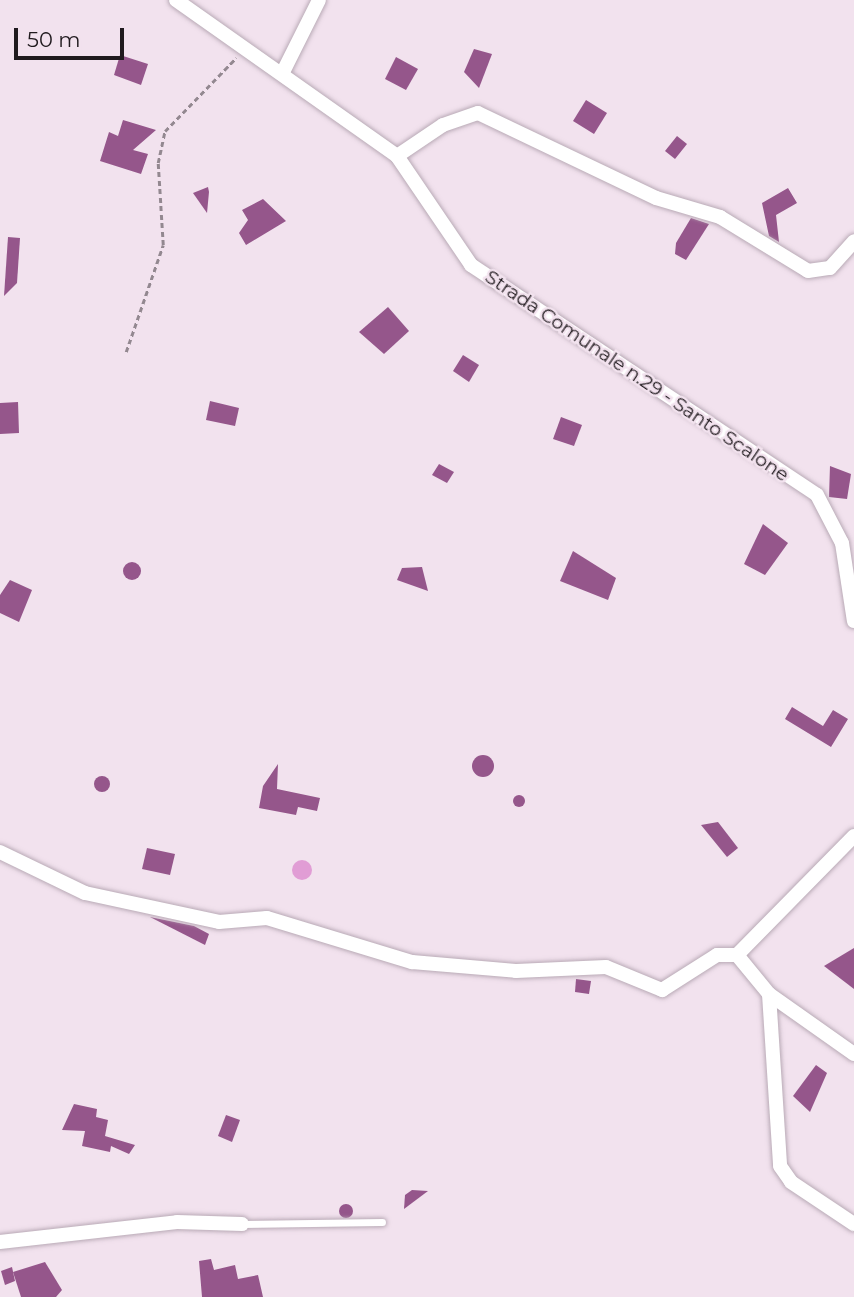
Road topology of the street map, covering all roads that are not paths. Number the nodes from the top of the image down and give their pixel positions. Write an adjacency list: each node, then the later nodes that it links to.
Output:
1 (177, 0): 3 (street, Strada Comunale n.29 - Santo Scalone)
2 (319, 0): 3 (street)
3 (283, 72): 4 (street, Strada Comunale n.29 - Santo Scalone)
4 (397, 156): 5 (street); 6 (street, Strada Comunale n.29 - Santo Scalone)
5 (854, 241)
6 (854, 621)
7 (854, 836): 9 (street)
8 (0, 852): 9 (street)
9 (737, 955): 10 (street)
10 (769, 994): 11 (street); 14 (street)
11 (854, 1054)
12 (383, 1222): 13 (lane)
13 (242, 1224): 15 (street)
14 (854, 1224)
15 (0, 1242)

